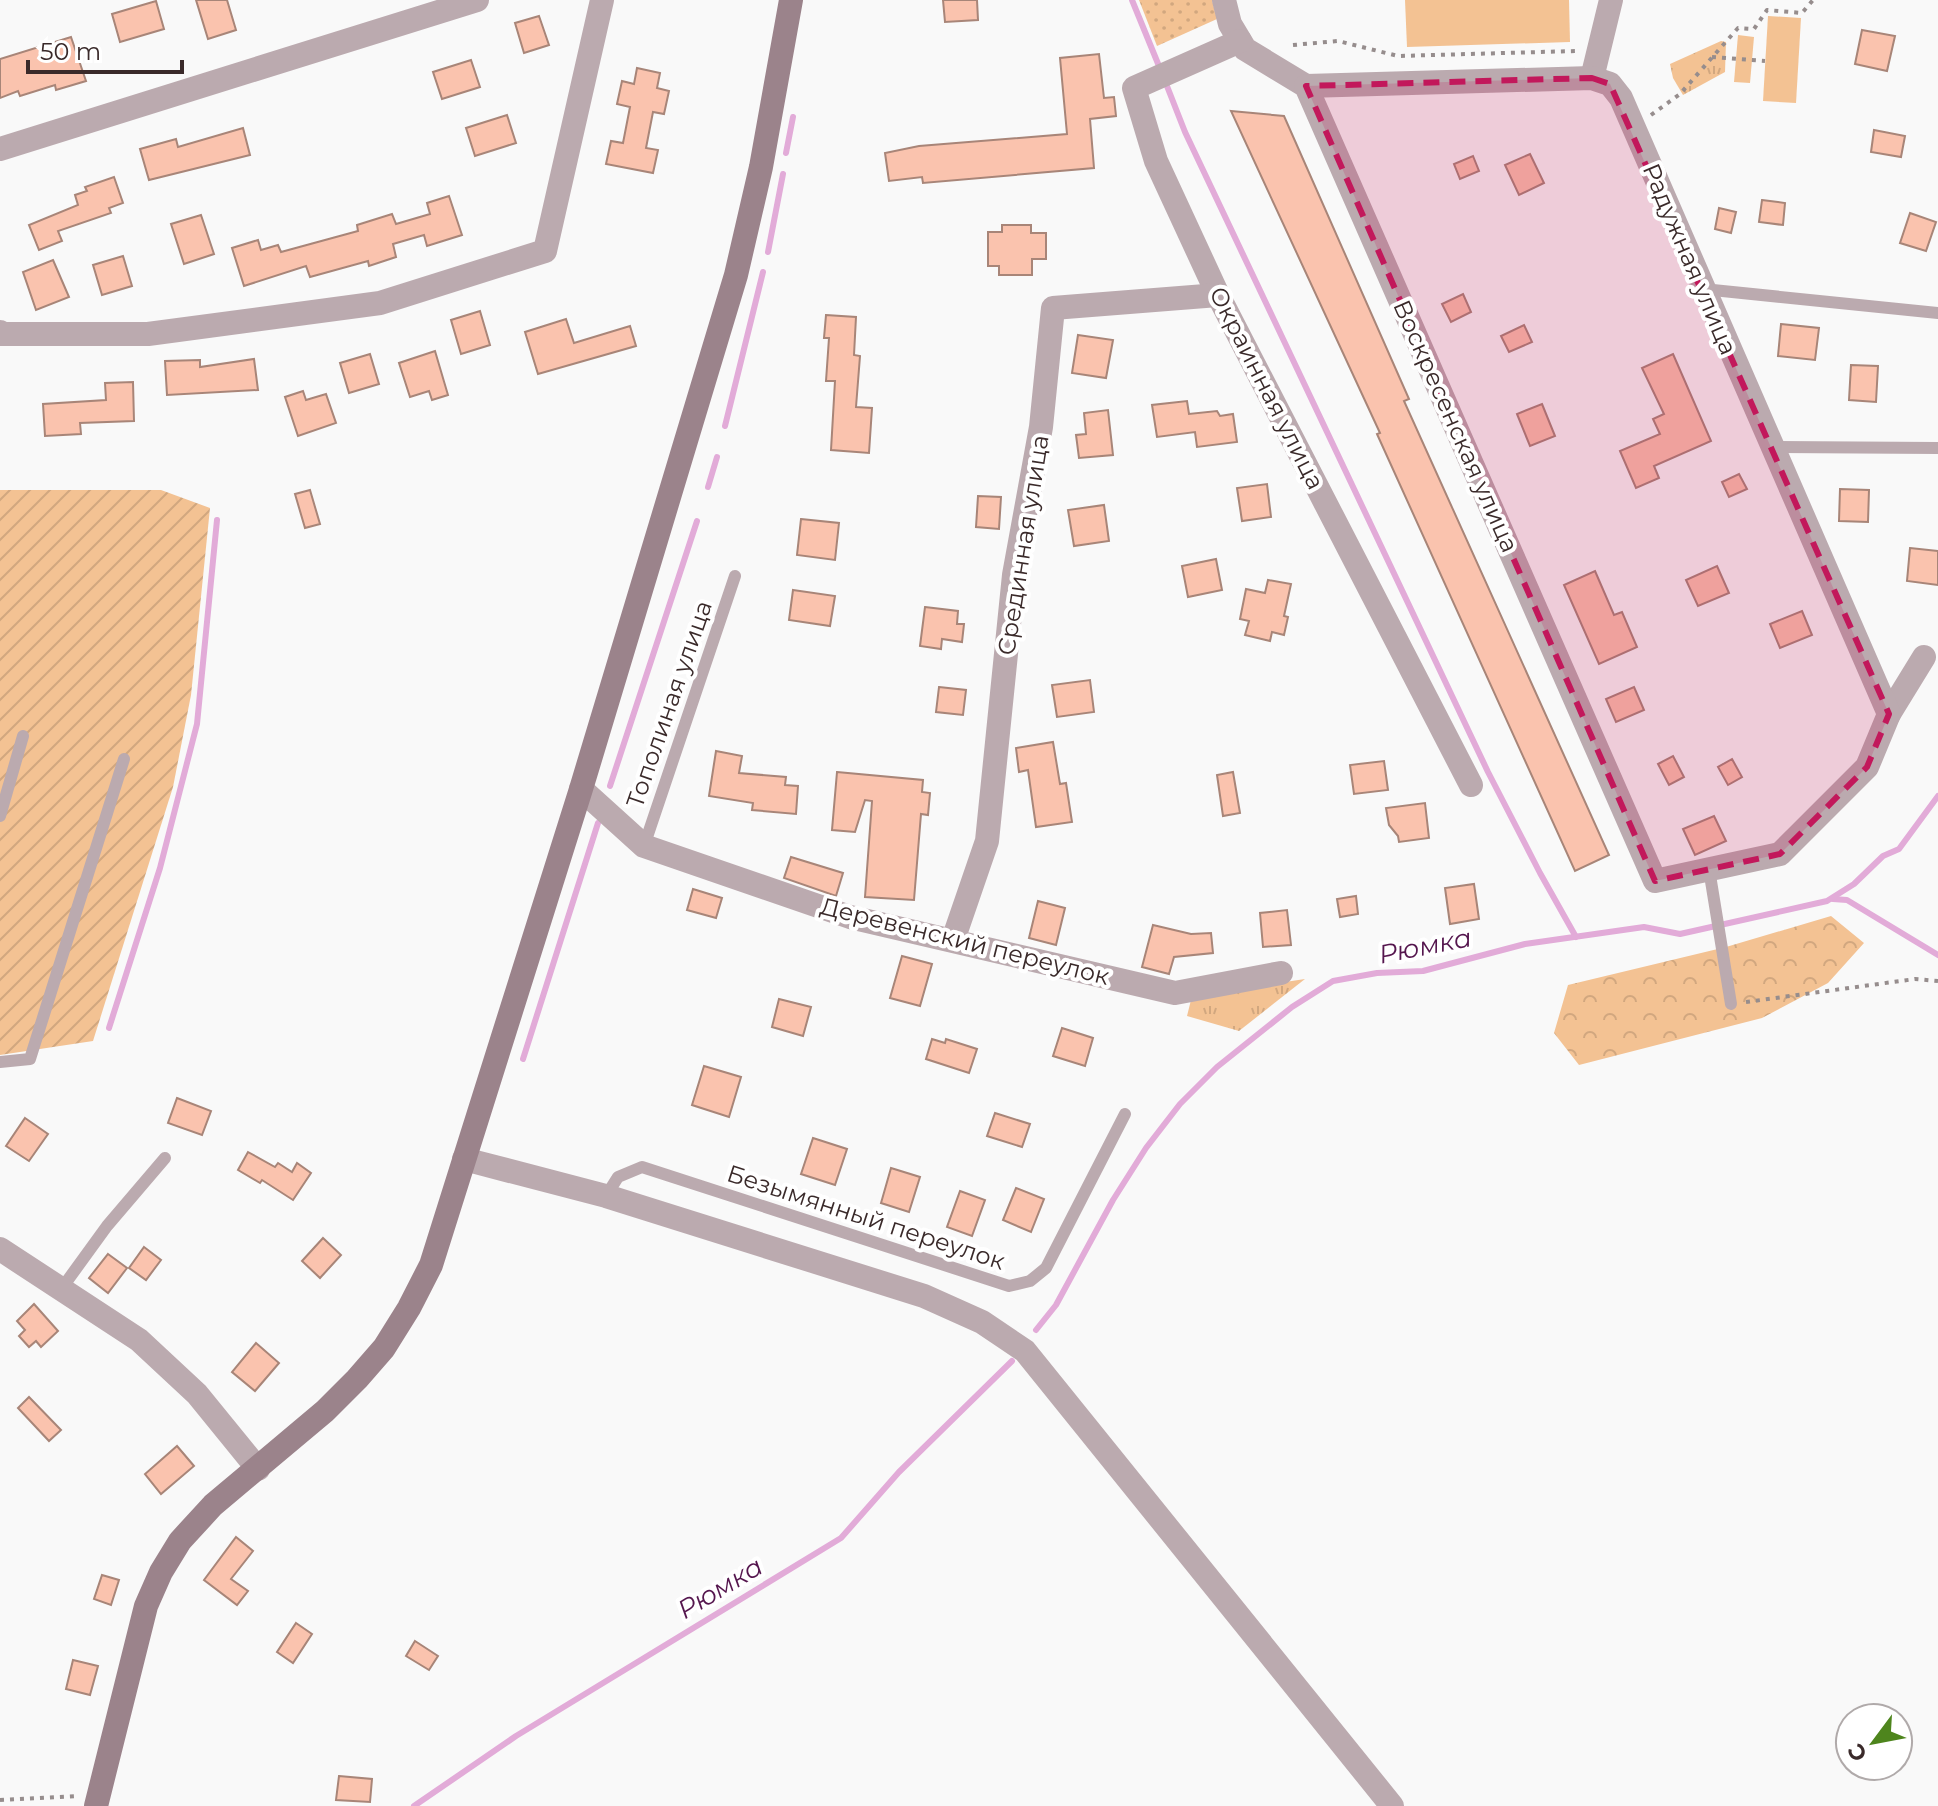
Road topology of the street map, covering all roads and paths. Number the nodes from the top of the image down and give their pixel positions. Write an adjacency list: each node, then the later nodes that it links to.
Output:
1 (477, 0): 15 (street)
2 (602, 0): 19 (street)
3 (791, 0): 28 (main road)
4 (1224, 0): 7 (street)
5 (1611, 0): 9 (street)
6 (1813, 0): 10 (path)
7 (1240, 41): 13 (street); 17 (street, Окраинная улица)
8 (1293, 45): 9 (path)
9 (1599, 49): 12 (street)
10 (1712, 57): 11 (path); 14 (path)
11 (1765, 61)
12 (1592, 78): 13 (street); 14 (street, Радужная улица)
13 (1306, 86): 31 (street, Воскресенская улица)
14 (1633, 128): 16 (street, Радужная улица)
15 (0, 149)
16 (1703, 289): 18 (lane); 20 (street, Радужная улица)
17 (1218, 295): 27 (street, Окраинная улица); 32 (street, Срединная улица)
18 (1938, 313)
19 (0, 332)
20 (1773, 447): 21 (lane); 24 (street, Радужная улица)
21 (1938, 448)
22 (735, 576): 30 (lane, Тополиная улица)
23 (1924, 657): 24 (street)
24 (1889, 714): 31 (street)
25 (23, 736): 29 (lane)
26 (124, 759): 36 (lane)
27 (1471, 785)
28 (581, 789): 30 (street, Деревенский переулок); 39 (main road)
29 (0, 816)
30 (644, 846): 32 (street, Деревенский переулок)
31 (1709, 869): 35 (lane)
32 (953, 940): 33 (street, Деревенский переулок)
33 (1281, 973)
34 (1938, 981): 35 (path)
35 (1731, 1004)
36 (0, 1062)
37 (1125, 1114): 40 (lane, Безымянный переулок)
38 (165, 1158): 42 (lane)
39 (464, 1159): 40 (street); 43 (main road)
40 (606, 1196): 46 (street)
41 (0, 1249): 42 (street)
42 (62, 1288): 43 (street)
43 (258, 1469): 45 (main road)
44 (0, 1800): 45 (path)
45 (97, 1801)
46 (1392, 1806)

